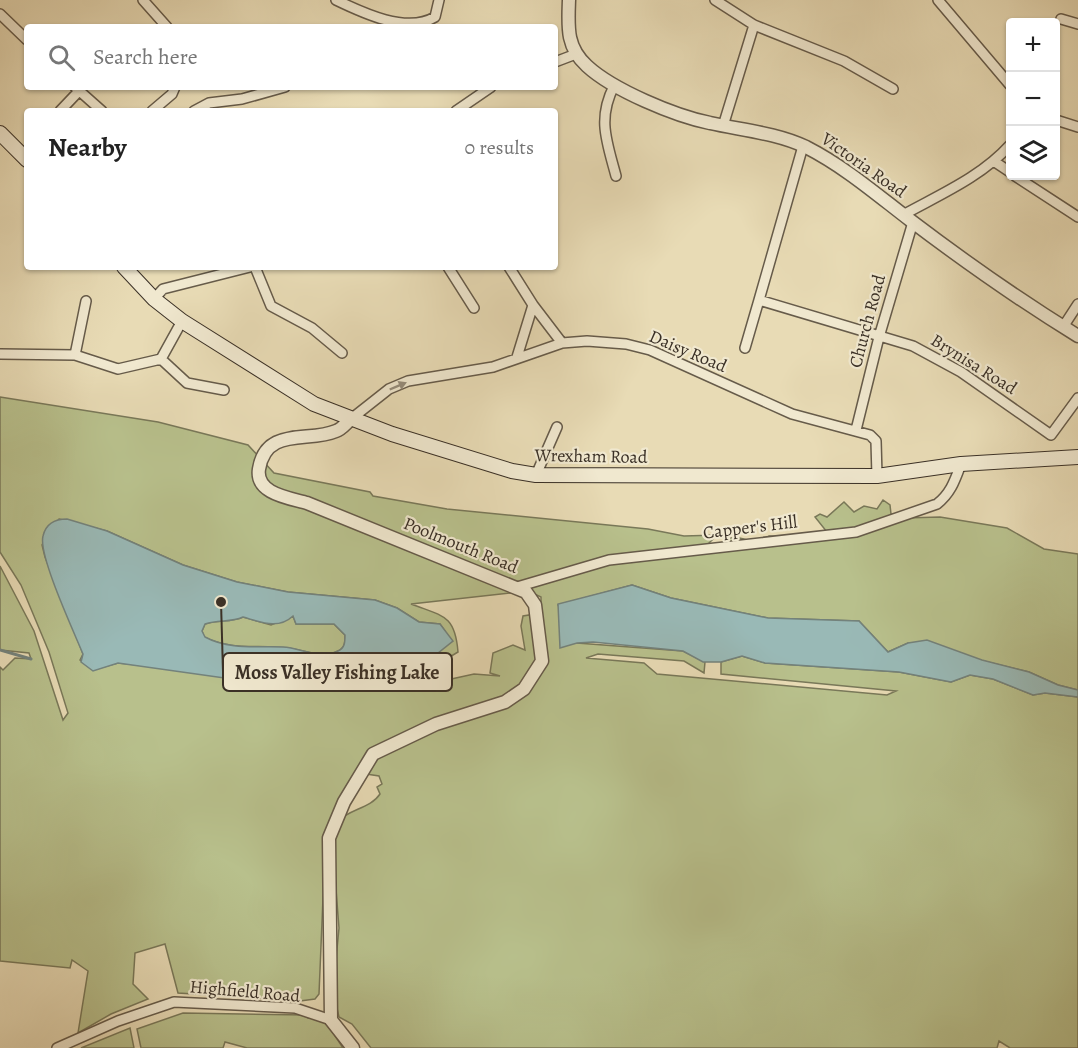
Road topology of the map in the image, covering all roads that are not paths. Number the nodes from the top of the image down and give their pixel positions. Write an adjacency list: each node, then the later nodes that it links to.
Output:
1 (143, 0): 9 (street)
2 (336, 0): 3 (street)
3 (439, 0)
4 (569, 0): 13 (street)
5 (716, 0): 11 (street)
6 (938, 0): 15 (street)
7 (0, 14): 12 (street)
8 (1061, 19): 10 (street)
9 (164, 24)
10 (1078, 24)
11 (754, 25): 17 (street); 29 (street)
12 (24, 37)
13 (576, 54): 14 (street); 16 (street, Victoria Road)
14 (558, 61)
15 (1006, 79)
16 (614, 86): 29 (street, Victoria Road); 37 (street)
17 (893, 89)
18 (76, 90): 23 (street)
19 (78, 90): 24 (street)
20 (174, 90): 25 (street)
21 (274, 90): 26 (street)
22 (486, 90): 27 (street)
23 (62, 108)
24 (99, 108)
25 (156, 108)
26 (200, 108)
27 (460, 108)
28 (1060, 121): 30 (street)
29 (723, 126): 32 (street, Victoria Road)
30 (1078, 127)
31 (0, 133): 34 (main road)
32 (803, 146): 40 (street, Victoria Road); 47 (street)
33 (1006, 150): 35 (street)
34 (24, 151)
35 (995, 162): 36 (street); 40 (street)
36 (1006, 169)
37 (616, 176)
38 (1022, 180): 39 (street)
39 (1078, 217)
40 (908, 218): 53 (street, Victoria Road); 55 (street, Church Road)
41 (127, 270): 46 (main road, Wrexham Road)
42 (230, 270): 46 (street)
43 (256, 270): 58 (street)
44 (450, 270): 51 (street)
45 (511, 270): 50 (street)
46 (154, 299): 52 (main road, Wrexham Road)
47 (759, 300): 55 (street, Brynisa Road); 57 (street)
48 (86, 301): 60 (street)
49 (1078, 304): 53 (street)
50 (533, 305): 56 (street); 61 (street)
51 (474, 308)
52 (182, 321): 62 (street); 65 (main road, Wrexham Road)
53 (1063, 327): 54 (street, Victoria Road)
54 (1078, 336)
55 (879, 337): 64 (street, Brynisa Road); 67 (street, Church Road)
56 (562, 343): 61 (street, Daisy Road); 67 (street, Daisy Road)
57 (745, 348)
58 (342, 353)
59 (0, 354): 60 (street)
60 (75, 355): 62 (street)
61 (517, 357): 65 (street, Daisy Road, one-way to 61)
62 (161, 359): 63 (street)
63 (224, 390)
64 (1078, 398)
65 (351, 419): 70 (main road, Wrexham Road); 72 (street, Poolmouth Road)
66 (557, 427): 70 (street)
67 (856, 430): 71 (street, Daisy Road)
68 (1078, 457): 69 (main road, Wrexham Road)
69 (961, 464): 71 (main road, Wrexham Road); 72 (street, Capper's Hill)
70 (536, 475): 71 (main road, Wrexham Road)
71 (877, 476)
72 (517, 587): 73 (street, Poolmouth Road)
73 (331, 1020): 74 (street, Highfield Road); 75 (street)
74 (57, 1048)
75 (353, 1048)

